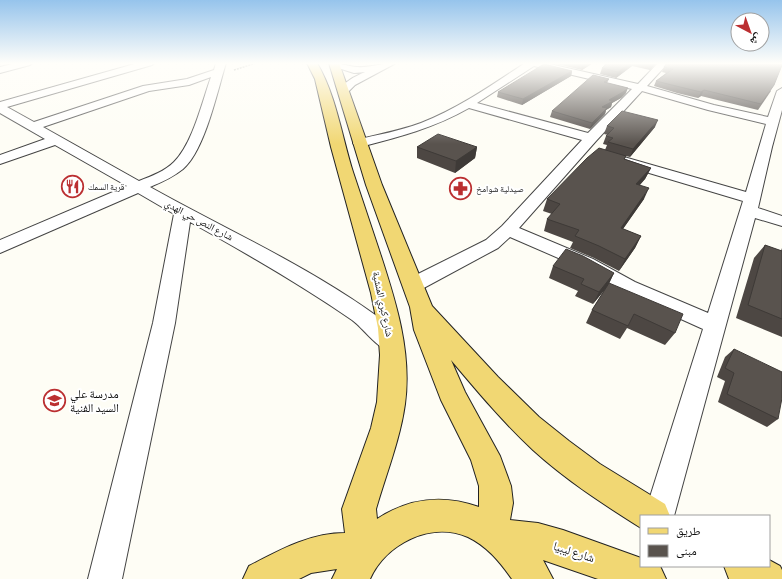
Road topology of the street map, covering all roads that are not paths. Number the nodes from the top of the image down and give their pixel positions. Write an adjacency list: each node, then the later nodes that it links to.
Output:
1 (58, 90): 11 (street)
2 (141, 90): 12 (street)
3 (216, 90): 19 (street)
4 (324, 90): 27 (main road, شارع كبري المنشية)
5 (489, 90): 9 (street)
6 (636, 90): 15 (street)
7 (649, 90): 10 (street)
8 (343, 91): 14 (main road)
9 (467, 104): 14 (street); 15 (street)
10 (779, 106): 20 (street)
11 (0, 107): 12 (street, شارع النص حي الهدي)
12 (32, 127): 13 (street, شارع النص حي الهدي)
13 (55, 140): 18 (street); 19 (street, شارع النص حي الهدي)
14 (360, 143): 25 (main road)
15 (587, 144): 16 (street); 23 (street)
16 (596, 154)
17 (611, 158): 20 (street)
18 (0, 160)
19 (139, 186): 21 (street, شارع النص حي الهدي); 24 (street)
20 (751, 205): 22 (street); 26 (street)
21 (184, 212): 27 (street, شارع النص حي الهدي); 33 (street)
22 (782, 221)
23 (508, 230): 25 (street); 26 (street)
24 (0, 247)
25 (417, 296): 28 (main road); 30 (main road)
26 (716, 325): 29 (street)
27 (391, 342): 31 (main road, شارع كبري المنشية)
28 (651, 515)
29 (659, 515)
30 (494, 533): 31 (main road); 35 (main road); 36 (main road, شارع ليبيا)
31 (361, 560): 34 (main road)
32 (744, 567): 37 (main road)
33 (104, 579)
34 (262, 579)
35 (534, 579)
36 (647, 579)
37 (767, 579)

